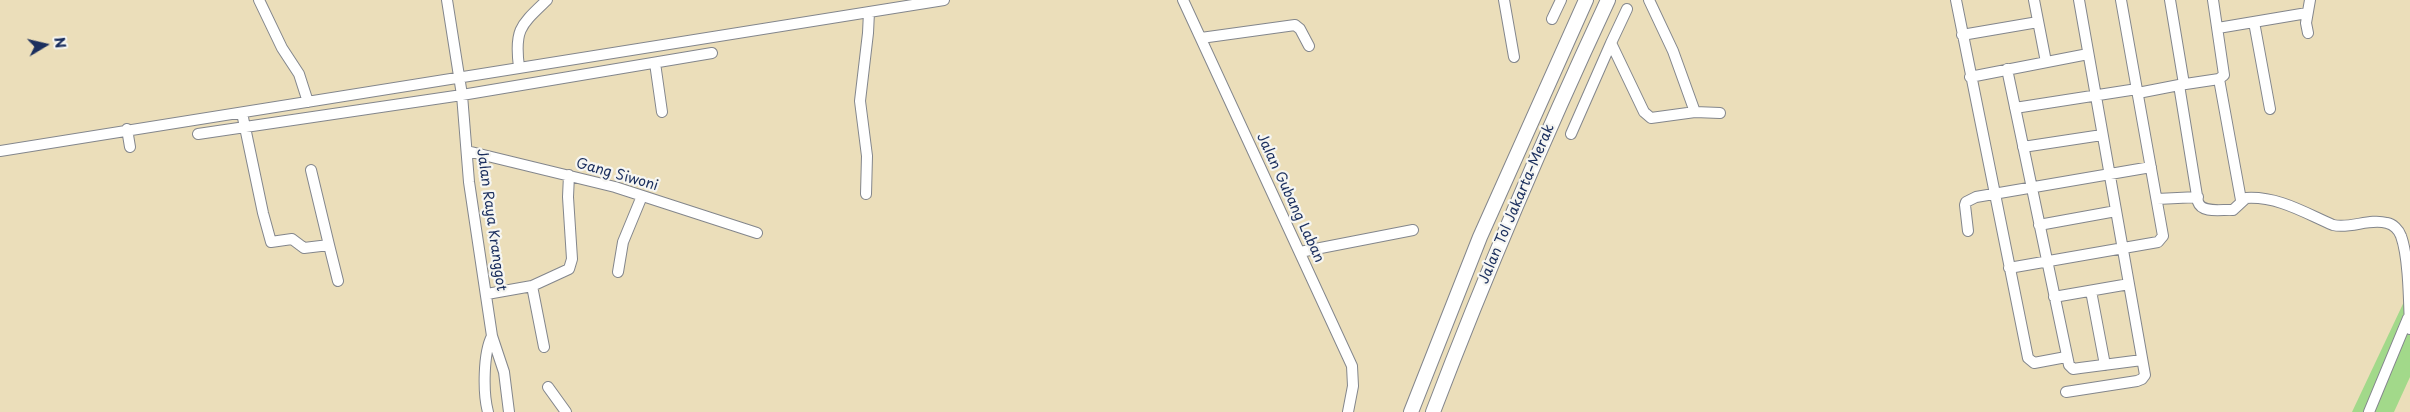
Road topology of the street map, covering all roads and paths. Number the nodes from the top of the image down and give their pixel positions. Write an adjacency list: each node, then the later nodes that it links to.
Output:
1 (259, 0): 45 (street)
2 (447, 0): 39 (street, Jalan Raya Kranggot)
3 (547, 0): 36 (street)
4 (944, 0): 19 (street)
5 (1183, 0): 27 (street, Jalan Gubang Laban)
6 (1504, 0): 32 (street)
7 (1561, 0): 21 (street)
8 (1586, 0): 102 (highway, Jalan Tol Jakarta–Merak)
9 (1608, 0): 103 (highway, Jalan Tol Jakarta–Merak)
10 (1649, 0): 49 (street)
11 (1956, 0): 26 (street)
12 (2034, 0): 22 (street)
13 (2079, 0): 31 (street)
14 (2121, 0): 42 (street)
15 (2170, 0): 41 (street)
16 (2213, 0): 24 (street)
17 (2310, 0): 20 (street)
18 (1627, 9): 28 (street)
19 (869, 12): 35 (street); 65 (street)
20 (2307, 13): 23 (street); 25 (street)
21 (1552, 19)
22 (2038, 22): 26 (street); 33 (street)
23 (2254, 22): 24 (street); 47 (street)
24 (2218, 28): 40 (street)
25 (2308, 33)
26 (1962, 34): 38 (street)
27 (1200, 38): 29 (street); 78 (street, Jalan Gubang Laban)
28 (1611, 43): 49 (street); 54 (street)
29 (1310, 46)
30 (712, 53): 34 (street)
31 (2088, 54): 33 (street); 44 (street)
32 (1514, 57)
33 (2046, 62): 37 (street)
34 (655, 63): 35 (street); 48 (street)
35 (603, 64): 36 (street); 43 (street)
36 (519, 67): 39 (street)
37 (2007, 69): 38 (street); 46 (street)
38 (1970, 77): 66 (street)
39 (458, 78): 43 (street, Jalan Raya Kranggot); 45 (street)
40 (2219, 78): 41 (street); 70 (street)
41 (2181, 85): 42 (street); 68 (street)
42 (2137, 91): 44 (street); 60 (street)
43 (461, 94): 51 (street); 59 (street, Jalan Raya Kranggot)
44 (2095, 96): 46 (street); 55 (street)
45 (308, 102): 51 (street)
46 (2015, 108): 57 (street)
47 (2270, 109)
48 (662, 112)
49 (1695, 112): 50 (street)
50 (1720, 112)
51 (243, 120): 52 (street); 53 (street); 76 (street)
52 (127, 131): 56 (street); 58 (street)
53 (198, 134)
54 (1571, 134)
55 (2102, 134): 57 (street); 63 (street)
56 (130, 146)
57 (2023, 147): 64 (street)
58 (0, 151)
59 (467, 151): 62 (street, Gang Siwoni); 87 (street, Jalan Raya Kranggot)
60 (2151, 167): 63 (street); 69 (street)
61 (311, 170): 76 (street)
62 (569, 175): 67 (street, Gang Siwoni); 84 (street)
63 (2109, 175): 64 (street); 71 (street)
64 (2031, 188): 66 (street); 72 (street)
65 (866, 194)
66 (1994, 195): 74 (street); 80 (street)
67 (642, 196): 75 (street, Gang Siwoni); 81 (street)
68 (2198, 197): 69 (street); 70 (street)
69 (2157, 199): 77 (street)
70 (2241, 200): 85 (street)
71 (2116, 212): 72 (street); 77 (street)
72 (2039, 225): 79 (street)
73 (1413, 230): 78 (street)
74 (1968, 231)
75 (757, 233)
76 (329, 245): 82 (street)
77 (2123, 247): 79 (street); 83 (street)
78 (1300, 252): 101 (street, Jalan Gubang Laban)
79 (2046, 260): 80 (street); 88 (street)
80 (2009, 268): 93 (street)
81 (618, 272)
82 (338, 281)
83 (2129, 284): 86 (street); 94 (street)
84 (532, 286): 87 (street); 92 (street)
85 (2409, 289): 89 (street)
86 (2091, 290): 88 (street); 95 (street)
87 (487, 294): 91 (street, Jalan Raya Kranggot)
88 (2054, 297): 93 (street)
89 (2410, 316): 90 (street); 104 (street)
90 (2410, 329)
91 (492, 336): 98 (street); 99 (street, Jalan Raya Kranggot)
92 (544, 347)
93 (2066, 357): 95 (street)
94 (2142, 360): 95 (street); 97 (street)
95 (2105, 365)
96 (548, 387): 100 (street)
97 (2066, 392)
98 (488, 412)
99 (509, 412)
100 (566, 412)
101 (1348, 412)
102 (1411, 412)
103 (1433, 412)
104 (2369, 412)

